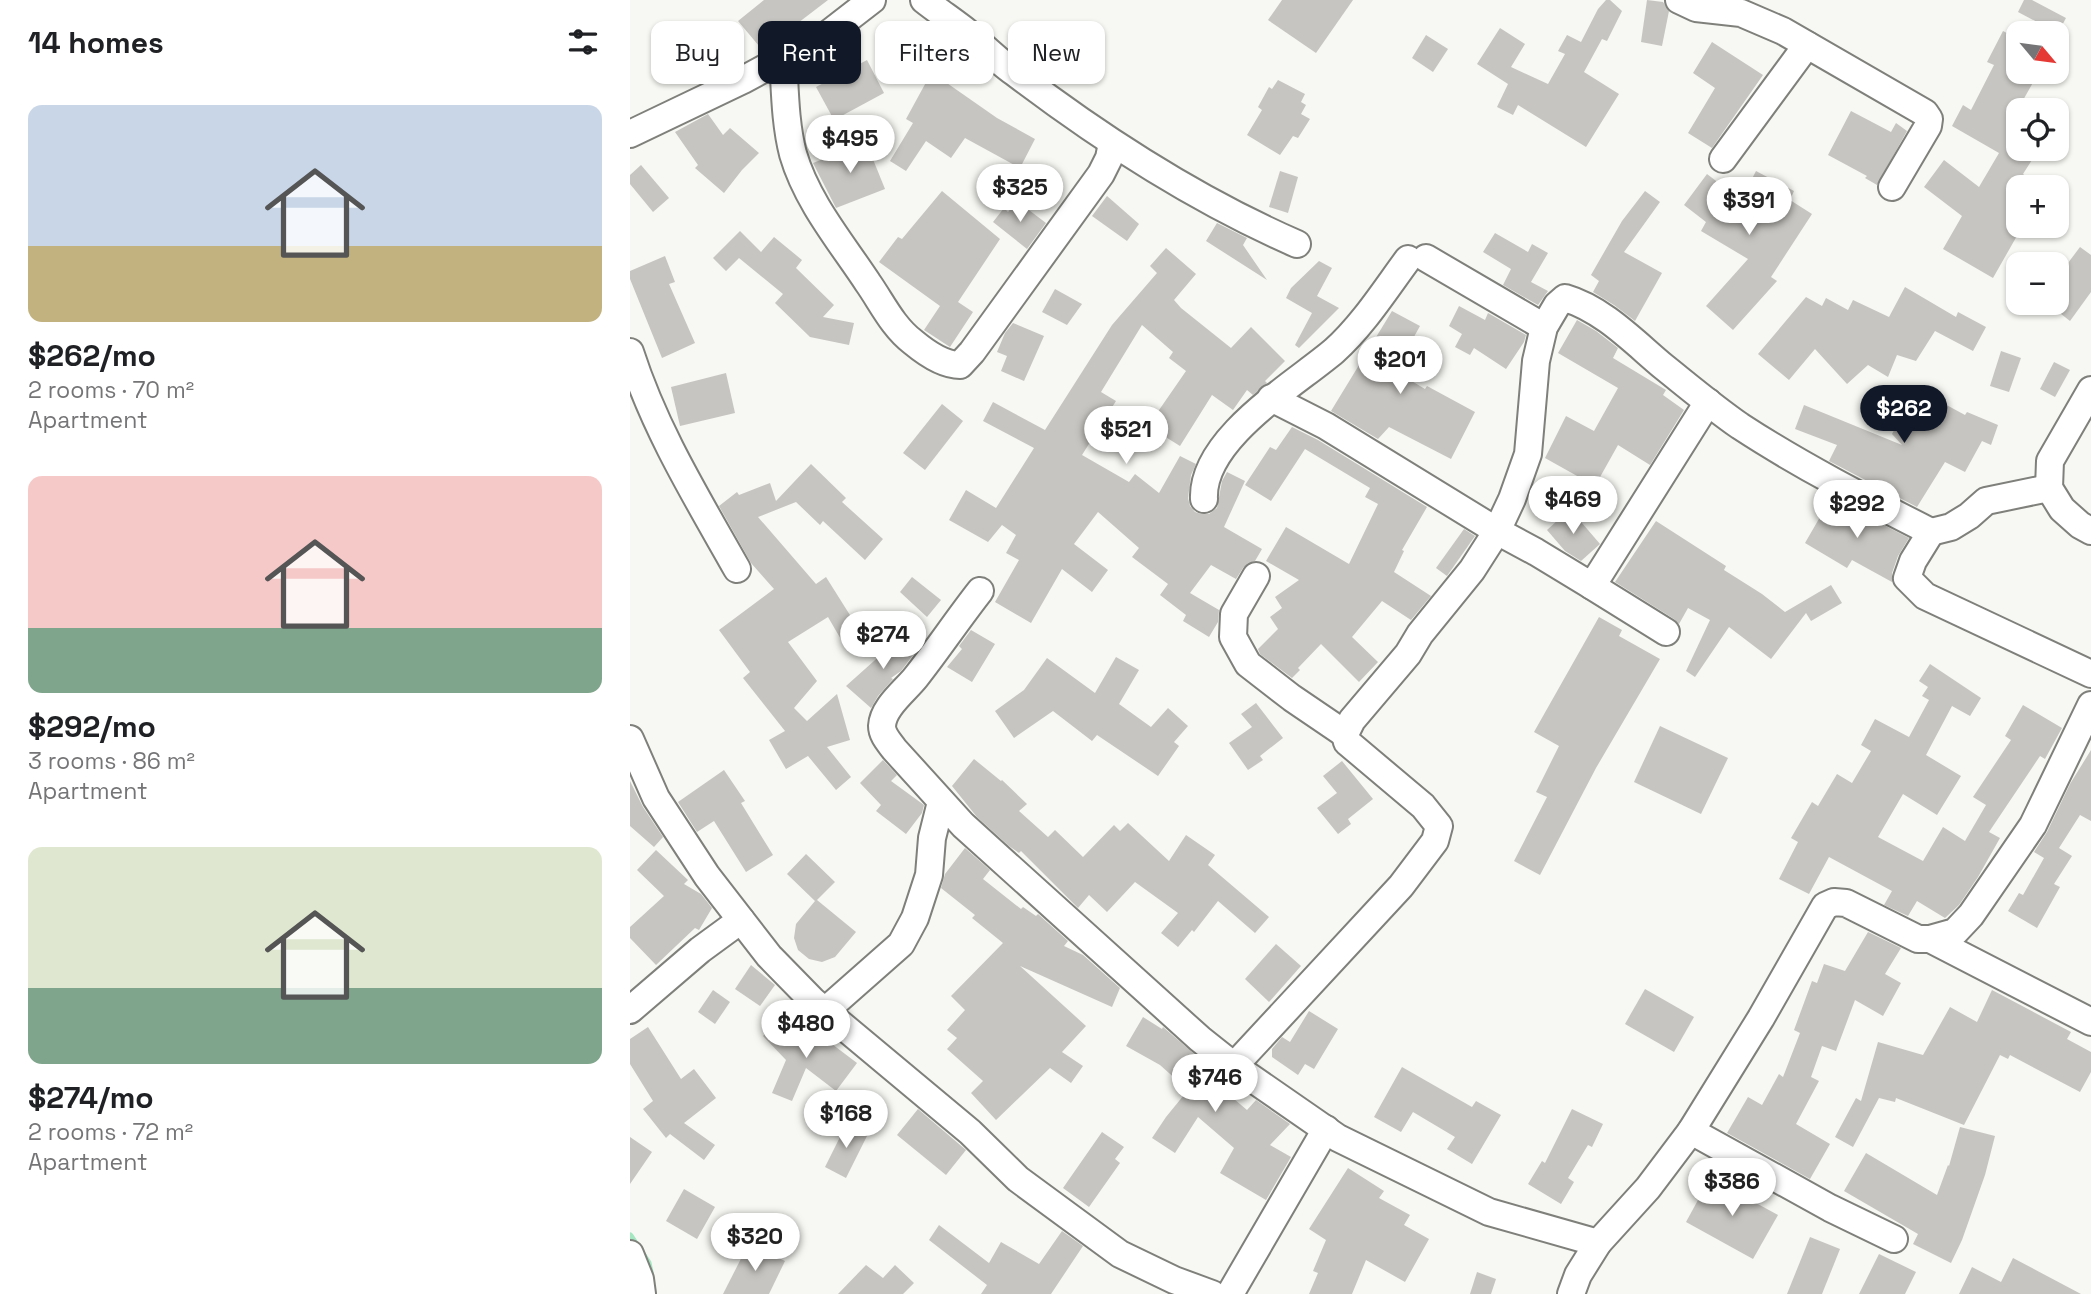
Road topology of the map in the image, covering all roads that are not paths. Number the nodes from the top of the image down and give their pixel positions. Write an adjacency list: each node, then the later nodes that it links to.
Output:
1 (872, 0): 5 (street)
2 (924, 0): 10 (street)
3 (1679, 0): 4 (street)
4 (1745, 7): 6 (street)
5 (845, 21)
6 (1807, 45): 11 (street); 12 (street)
7 (758, 72): 9 (street)
8 (785, 84): 10 (street)
9 (630, 134)
10 (1112, 143): 13 (street)
11 (1723, 159)
12 (1892, 187)
13 (1297, 244)
14 (1544, 327): 17 (street); 18 (street); 21 (street)
15 (630, 352): 24 (street)
16 (2091, 390): 19 (street)
17 (1271, 398): 20 (street); 21 (street)
18 (1708, 402): 23 (street); 26 (street)
19 (2049, 488): 22 (street); 23 (street)
20 (1204, 499)
21 (1497, 531): 26 (street); 31 (street)
22 (2091, 531)
23 (1931, 532): 29 (street)
24 (737, 569)
25 (1256, 576): 31 (street)
26 (1592, 586): 28 (street)
27 (980, 591): 33 (street)
28 (1666, 632)
29 (2091, 674)
30 (2091, 705): 35 (street)
31 (1345, 734): 39 (street)
32 (630, 738): 34 (street)
33 (941, 802): 37 (street); 39 (street)
34 (741, 920): 36 (street); 37 (street)
35 (1930, 939): 38 (street); 41 (street)
36 (630, 1010)
37 (825, 1011): 46 (street)
38 (2091, 1023)
39 (1234, 1066): 40 (street)
40 (1326, 1129): 43 (street); 46 (street)
41 (1691, 1131): 42 (street); 43 (street)
42 (1894, 1239)
43 (1598, 1243): 47 (street)
44 (630, 1254): 45 (street)
45 (642, 1294)
46 (1213, 1294)
47 (1571, 1294)

